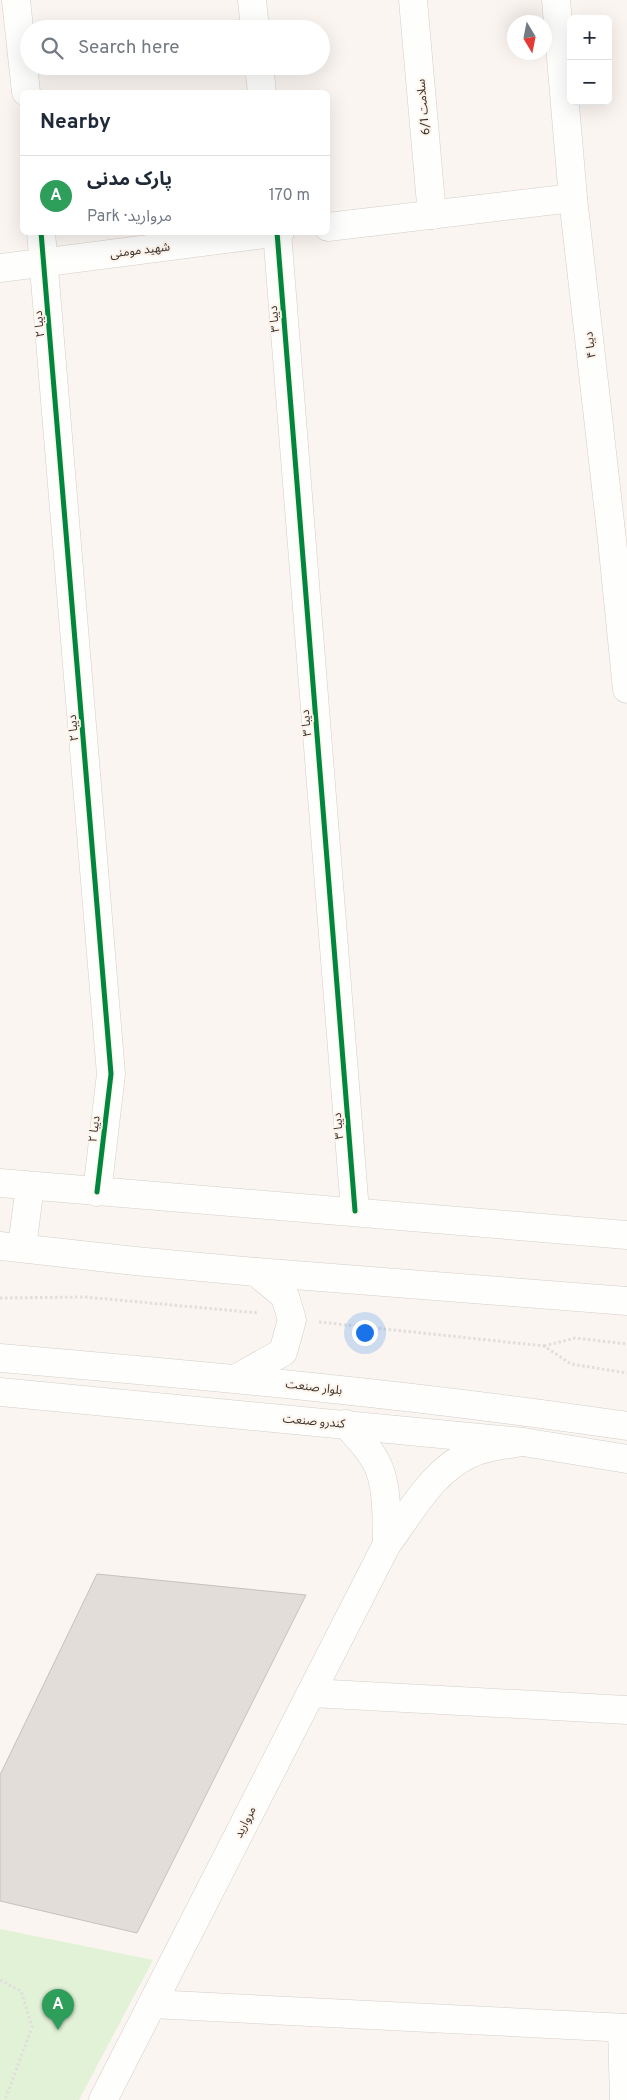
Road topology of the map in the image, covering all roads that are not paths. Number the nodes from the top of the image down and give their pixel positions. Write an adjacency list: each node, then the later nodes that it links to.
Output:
1 (16, 0): 6 (street)
2 (252, 0): 5 (street)
3 (413, 0): 12 (street, سلامت 6/1)
4 (556, 0): 11 (street, دیبا ۴)
5 (254, 20)
6 (20, 37)
7 (24, 75): 9 (street)
8 (260, 75): 10 (street)
9 (26, 90)
10 (262, 90)
11 (573, 198): 12 (street); 19 (street, دیبا ۴)
12 (432, 215): 13 (street)
13 (330, 227)
14 (41, 235): 17 (street, دیبا ۲)
15 (262, 235): 17 (street, شهید مومنی)
16 (278, 235): 24 (street, دیبا ۳)
17 (44, 262): 18 (street, شهید مومنی); 23 (street, دیبا ۲)
18 (0, 268)
19 (620, 541): 20 (street, دیبا ۴)
20 (627, 690)
21 (0, 1183): 22 (street)
22 (30, 1186): 23 (street); 26 (street)
23 (97, 1192): 24 (street)
24 (355, 1211): 25 (street)
25 (627, 1235)
26 (11, 1246): 27 (street)
27 (256, 1272): 28 (street); 30 (street)
28 (627, 1301)
29 (0, 1358): 30 (street, بلوار صنعت)
30 (237, 1378): 33 (street, بلوار صنعت)
31 (0, 1392): 32 (street, کندرو صنعت)
32 (346, 1424): 34 (street, کندرو صنعت); 36 (street)
33 (627, 1426)
34 (523, 1442): 35 (street, کندرو صنعت); 36 (street, مروارید)
35 (627, 1459)
36 (387, 1544): 37 (street, مروارید)
37 (311, 1693): 38 (street); 39 (street, مروارید)
38 (627, 1710)
39 (152, 2004): 40 (street); 41 (street, مروارید)
40 (625, 2028): 42 (street)
41 (102, 2100)
42 (624, 2100)

